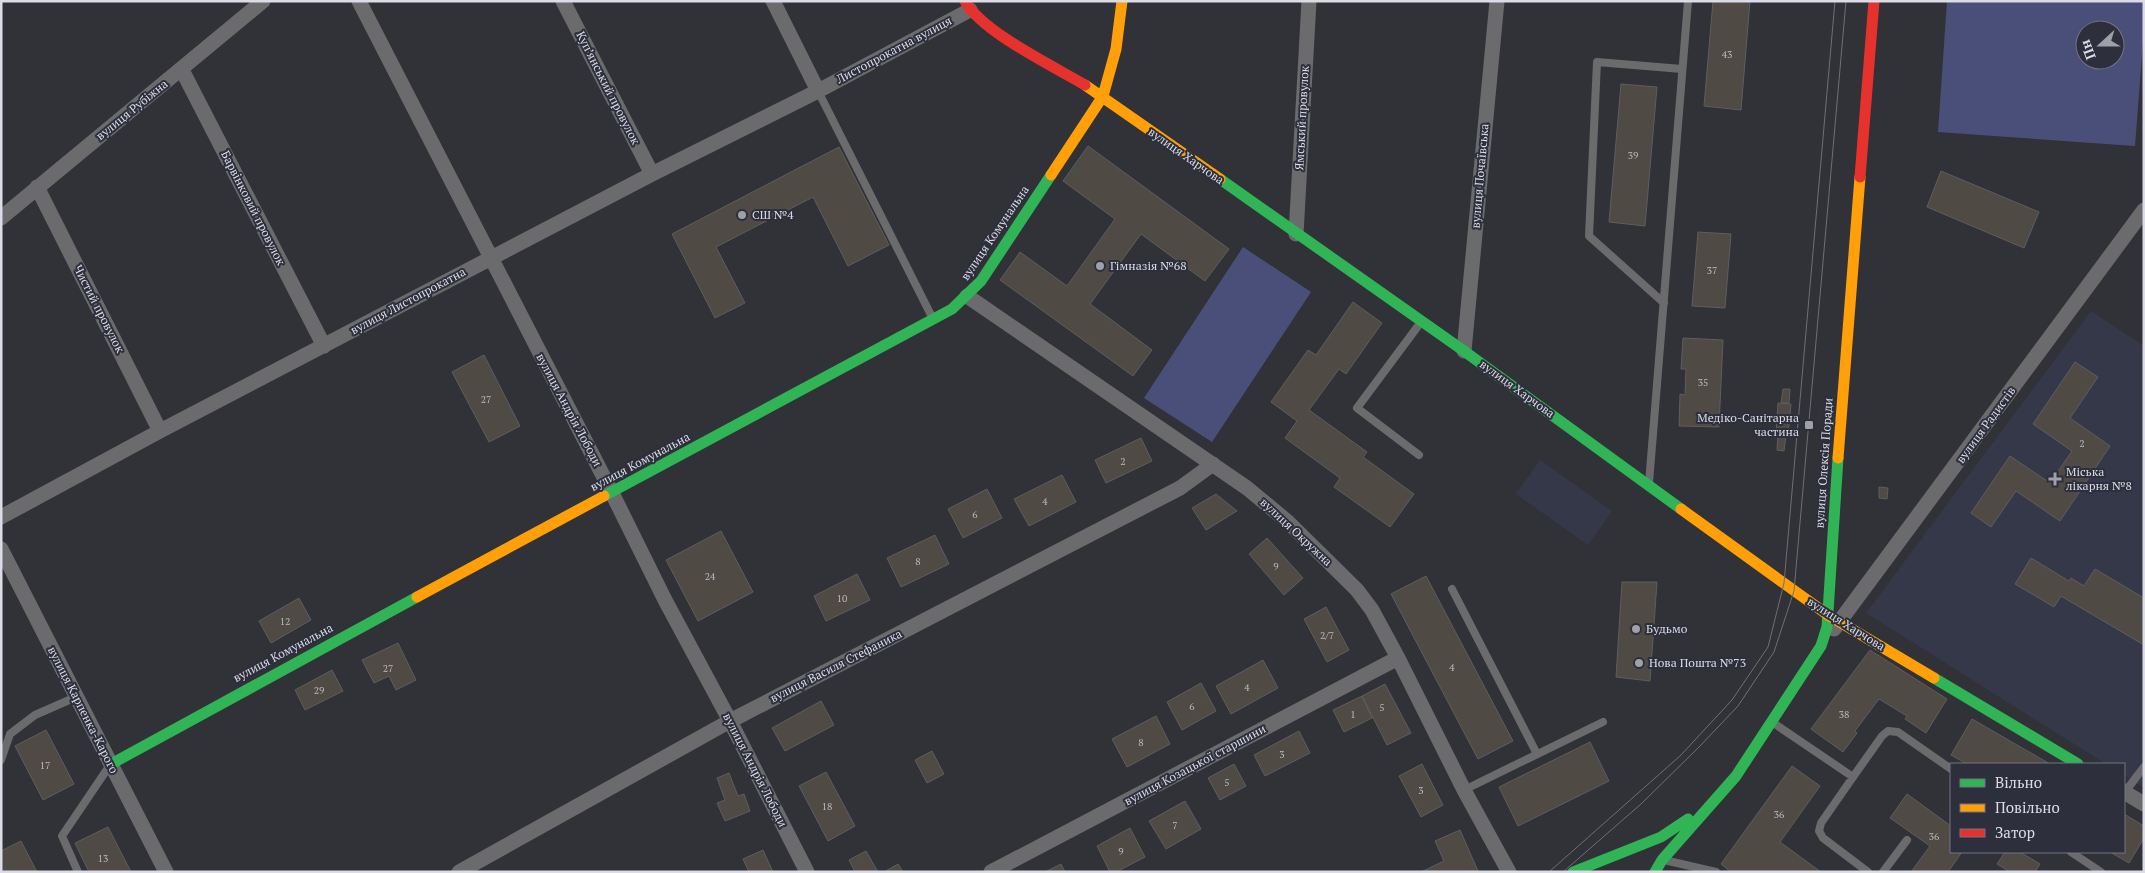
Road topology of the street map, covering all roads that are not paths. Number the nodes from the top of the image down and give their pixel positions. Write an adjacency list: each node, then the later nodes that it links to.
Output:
1 (264, 1): 12 (street, вулиця Рубіжна)
2 (359, 1): 20 (street, вулиця Андрія Лободи)
3 (563, 1): 15 (street, Куп’янський провулок)
4 (773, 1): 13 (street)
5 (1122, 1): 14 (street, вулиця Комунальна)
6 (1309, 1): 19 (street, Ямський провулок)
7 (1497, 1): 26 (street, вулиця Почаївська)
8 (1688, 1): 11 (lane)
9 (1874, 1): 35 (street, вулиця Олексія Поради)
10 (968, 6): 13 (street, Листопрокатна вулиця); 14 (street, вулиця Харчова)
11 (1682, 69): 22 (lane); 22 (lane)
12 (182, 70): 16 (street, вулиця Рубіжна); 25 (street, Барвінковий провулок)
13 (818, 91): 15 (street, вулиця Листопрокатна); 23 (lane)
14 (1103, 96): 19 (street, вулиця Харчова); 21 (street, вулиця Комунальна)
15 (652, 174): 20 (street, вулиця Листопрокатна)
16 (37, 188): 18 (street, вулиця Рубіжна); 27 (street, Чистий провулок)
17 (2144, 210): 35 (street, вулиця Радистів)
18 (1, 218)
19 (1296, 234): 24 (street, вулиця Харчова)
20 (490, 258): 25 (street, вулиця Листопрокатна); 31 (street, вулиця Андрія Лободи)
21 (967, 296): 23 (street, вулиця Комунальна); 29 (street, вулиця Окружна)
22 (1664, 303): 30 (lane)
23 (933, 319): 31 (street, вулиця Комунальна)
24 (1421, 322): 26 (street, вулиця Харчова); 28 (lane)
25 (324, 346): 27 (street, вулиця Листопрокатна)
26 (1464, 351): 30 (street, вулиця Харчова)
27 (160, 431): 32 (street, вулиця Листопрокатна)
28 (1419, 455)
29 (1213, 464): 37 (street, вулиця Окружна); 39 (street, вулиця Василя Стефаника)
30 (1649, 484): 35 (street, вулиця Харчова)
31 (612, 493): 39 (street, вулиця Андрія Лободи); 45 (street, вулиця Комунальна)
32 (1, 517)
33 (1, 549): 38 (street, вулиця Карпенка-Карого)
34 (1452, 589): 42 (lane)
35 (1834, 618): 36 (street, вулиця Радистів); 44 (street, вулиця Харчова)
36 (1825, 638): 41 (street)
37 (1398, 658): 50 (street, вулиця Окружна); 62 (street, вулиця Козацької старшини)
38 (76, 697): 43 (lane); 45 (street, вулиця Карпенка-Карого)
39 (730, 721): 60 (street, вулиця Василя Стефаника); 61 (street, вулиця Андрія Лободи)
40 (1603, 722): 42 (lane)
41 (1772, 722): 48 (street); 49 (lane)
42 (1537, 754): 50 (lane)
43 (1, 760)
44 (2076, 763)
45 (111, 764): 58 (lane); 59 (street, вулиця Карпенка-Карого)
46 (2144, 767): 51 (lane)
47 (1950, 768): 49 (lane)
48 (1736, 776): 56 (street); 64 (street)
49 (1852, 777): 66 (lane)
50 (1464, 790): 63 (street, вулиця Окружна)
51 (2125, 791)
52 (2125, 793): 53 (street)
53 (2144, 804)
54 (1907, 840): 67 (lane)
55 (2072, 853): 68 (lane)
56 (1662, 860): 57 (street); 65 (lane)
57 (1651, 870)
58 (78, 872)
59 (166, 872)
60 (459, 872)
61 (807, 872)
62 (991, 872)
63 (1509, 872)
64 (1573, 872)
65 (1716, 872)
66 (1868, 872)
67 (1883, 872)
68 (2101, 872)

